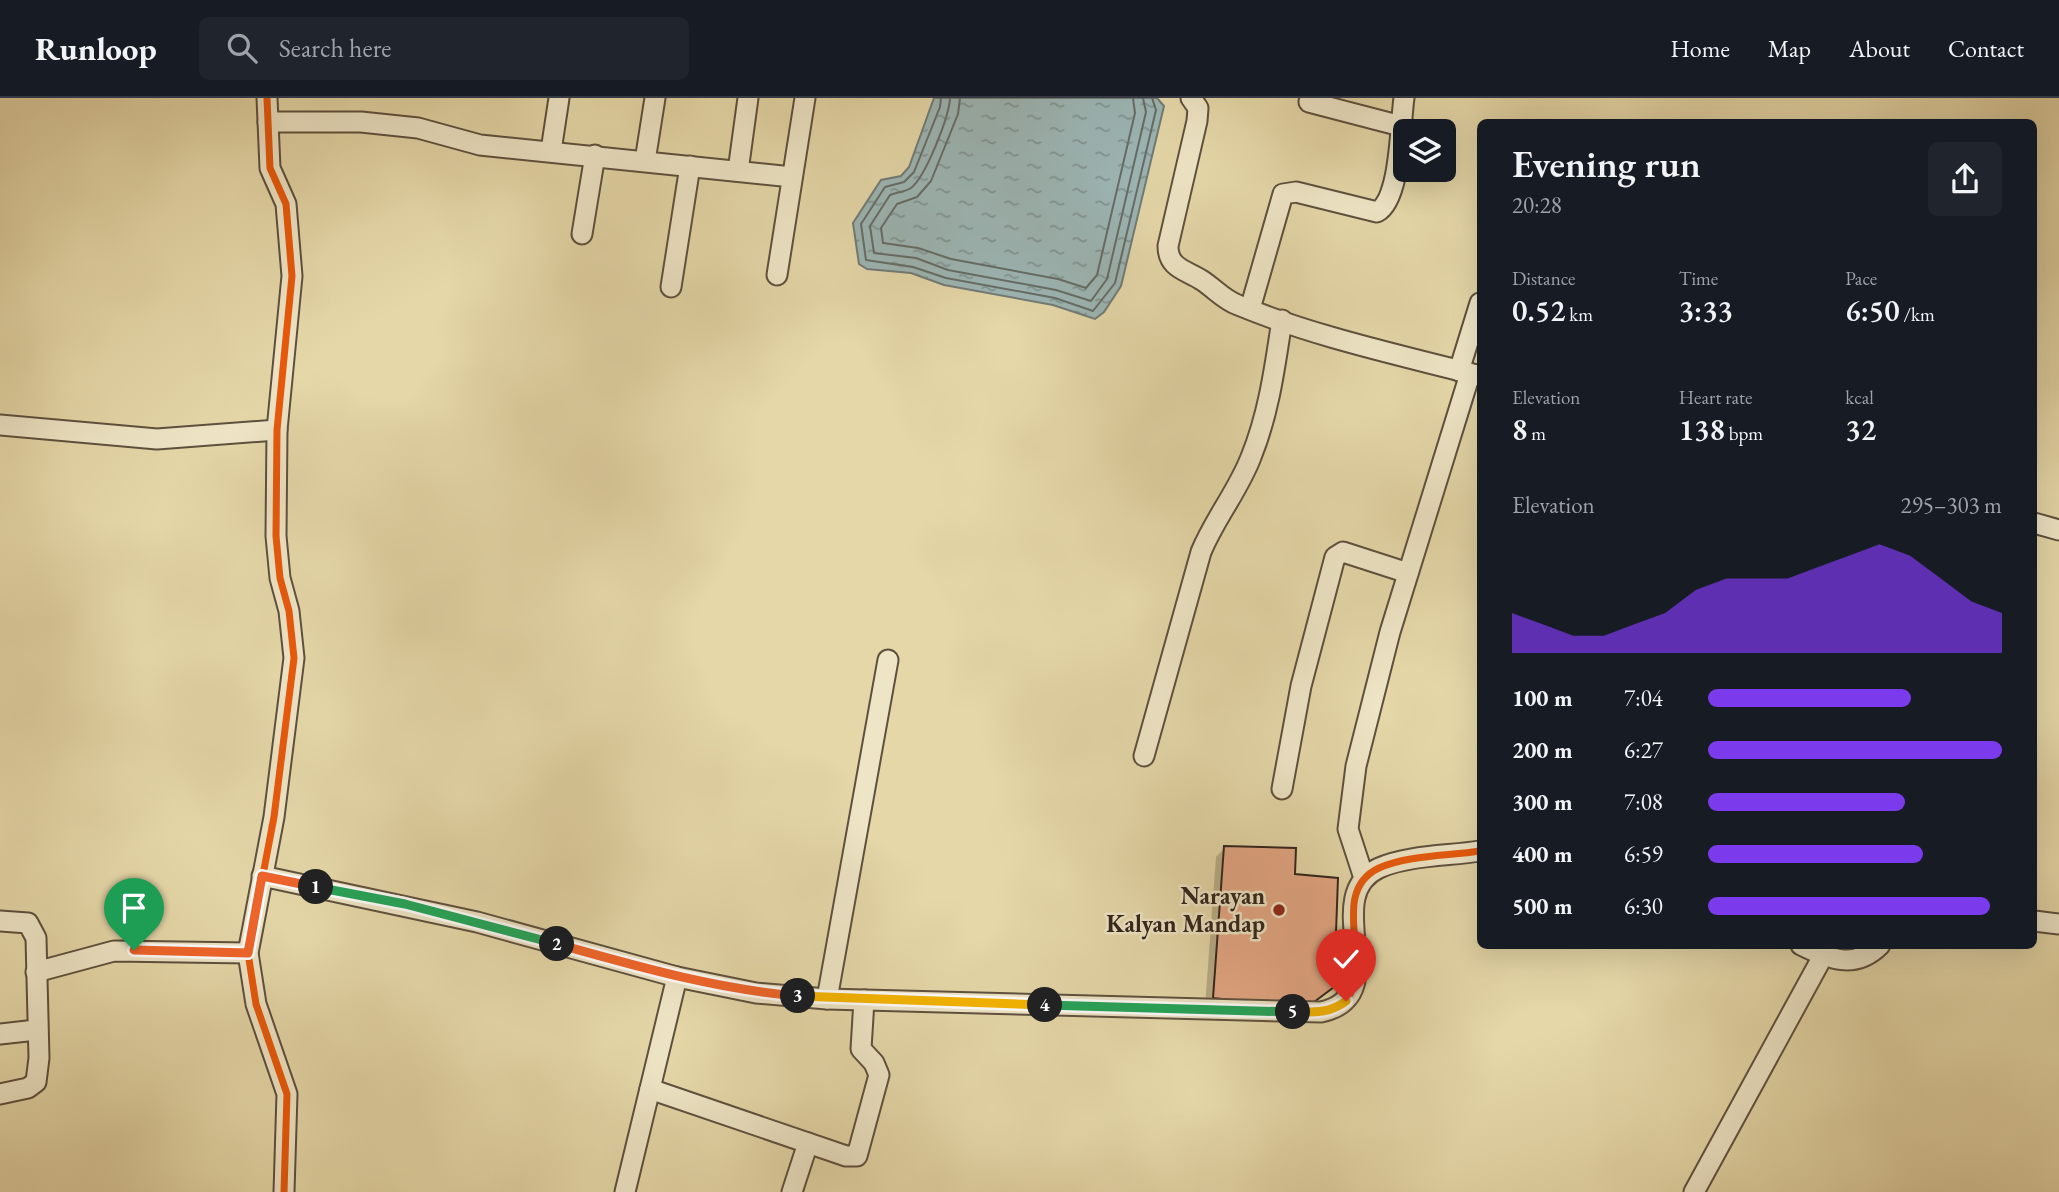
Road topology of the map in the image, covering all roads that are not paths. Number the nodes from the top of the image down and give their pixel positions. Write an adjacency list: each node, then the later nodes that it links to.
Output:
1 (267, 98): 10 (street)
2 (559, 98): 12 (street)
3 (655, 98): 14 (street)
4 (748, 98): 16 (street)
5 (805, 98): 17 (street)
6 (1191, 98): 22 (street)
7 (1404, 98): 9 (street)
8 (1309, 102): 11 (street)
9 (1402, 119)
10 (268, 122): 12 (street); 27 (street)
11 (1393, 124)
12 (551, 151): 13 (street)
13 (595, 155): 14 (street); 19 (street)
14 (645, 161): 15 (street)
15 (690, 166): 16 (street); 21 (street)
16 (738, 171): 17 (street)
17 (792, 177): 20 (street)
18 (1394, 182): 22 (street)
19 (582, 234)
20 (777, 275)
21 (671, 287)
22 (1250, 309): 23 (street)
23 (1282, 320): 25 (street); 32 (street)
24 (1477, 324): 25 (street)
25 (1470, 374): 30 (street)
26 (0, 425): 27 (street)
27 (277, 430): 35 (street)
28 (2037, 524): 29 (street)
29 (2059, 530)
30 (1408, 573): 33 (street); 36 (street)
31 (888, 660): 46 (street)
32 (1144, 756)
33 (1282, 789)
34 (1477, 851): 36 (street)
35 (262, 876): 42 (street); 45 (street)
36 (1364, 878): 47 (street)
37 (0, 921): 44 (street)
38 (2037, 921): 39 (street)
39 (2059, 924)
40 (1809, 949): 43 (street)
41 (1874, 949): 43 (street)
42 (248, 953): 44 (street); 53 (street)
43 (1823, 956): 56 (street)
44 (36, 972): 48 (street)
45 (677, 977): 46 (street); 50 (street)
46 (827, 999): 47 (street)
47 (864, 1000): 52 (street)
48 (36, 1030): 49 (street); 51 (street)
49 (0, 1034)
50 (650, 1089): 52 (street); 54 (street)
51 (0, 1094)
52 (808, 1143): 55 (street)
53 (284, 1192)
54 (625, 1192)
55 (792, 1192)
56 (1695, 1192)

